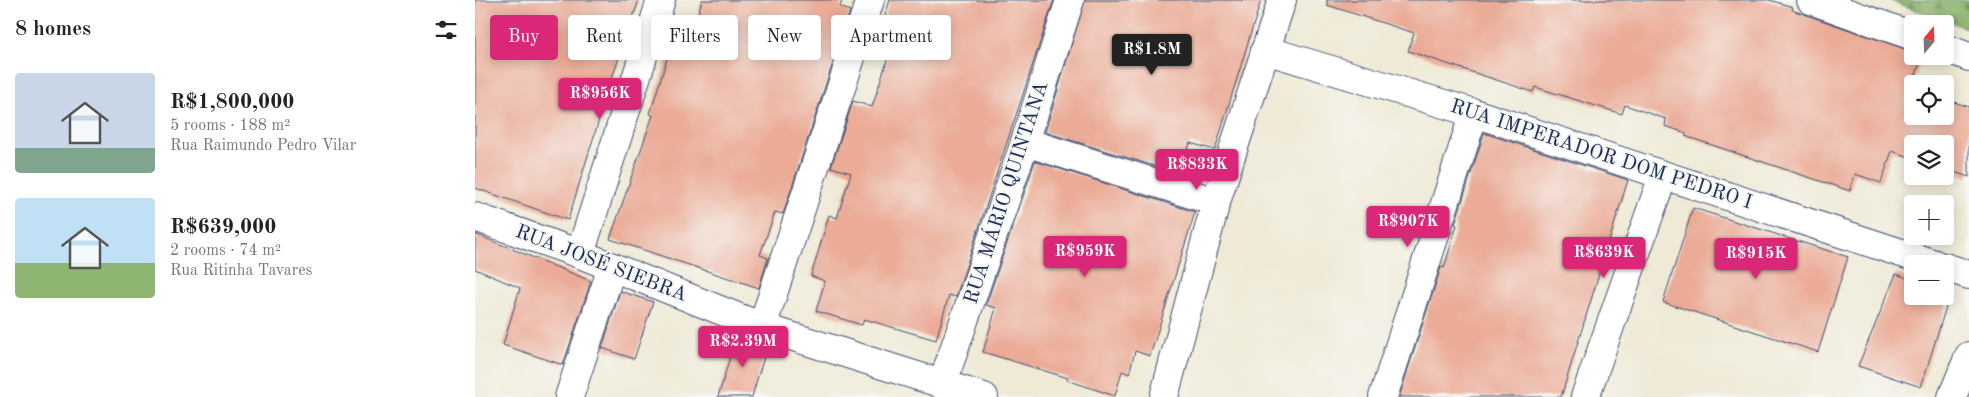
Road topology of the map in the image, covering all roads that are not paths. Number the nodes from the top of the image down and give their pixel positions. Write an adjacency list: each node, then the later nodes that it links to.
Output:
1 (661, 0): 15 (street)
2 (869, 0): 20 (street)
3 (1070, 0): 11 (street, RUA MÁRIO QUINTANA)
4 (1282, 0): 7 (street)
5 (1811, 0): 6 (street)
6 (1904, 33)
7 (1265, 50): 10 (street, RUA IMPERADOR DOM PEDRO I); 13 (street)
8 (1954, 51): 9 (street)
9 (1969, 57)
10 (1474, 112): 12 (street, RUA IMPERADOR DOM PEDRO I); 26 (street)
11 (1025, 142): 13 (street); 22 (street, RUA MÁRIO QUINTANA)
12 (1663, 176): 16 (street, RUA IMPERADOR DOM PEDRO I); 27 (street)
13 (1216, 202): 25 (street)
14 (475, 217): 15 (street, RUA JOSÉ SIEBRA)
15 (580, 254): 17 (street, RUA JOSÉ SIEBRA)
16 (1907, 255)
17 (612, 267): 20 (street, RUA JOSÉ SIEBRA); 23 (street)
18 (1954, 270): 19 (street)
19 (1969, 275)
20 (762, 327): 22 (street, RUA JOSÉ SIEBRA)
21 (1969, 356): 28 (street)
22 (942, 386): 24 (street, RUA JOSÉ SIEBRA)
23 (569, 397)
24 (984, 397)
25 (1164, 397)
26 (1383, 397)
27 (1585, 397)
28 (1952, 397)

